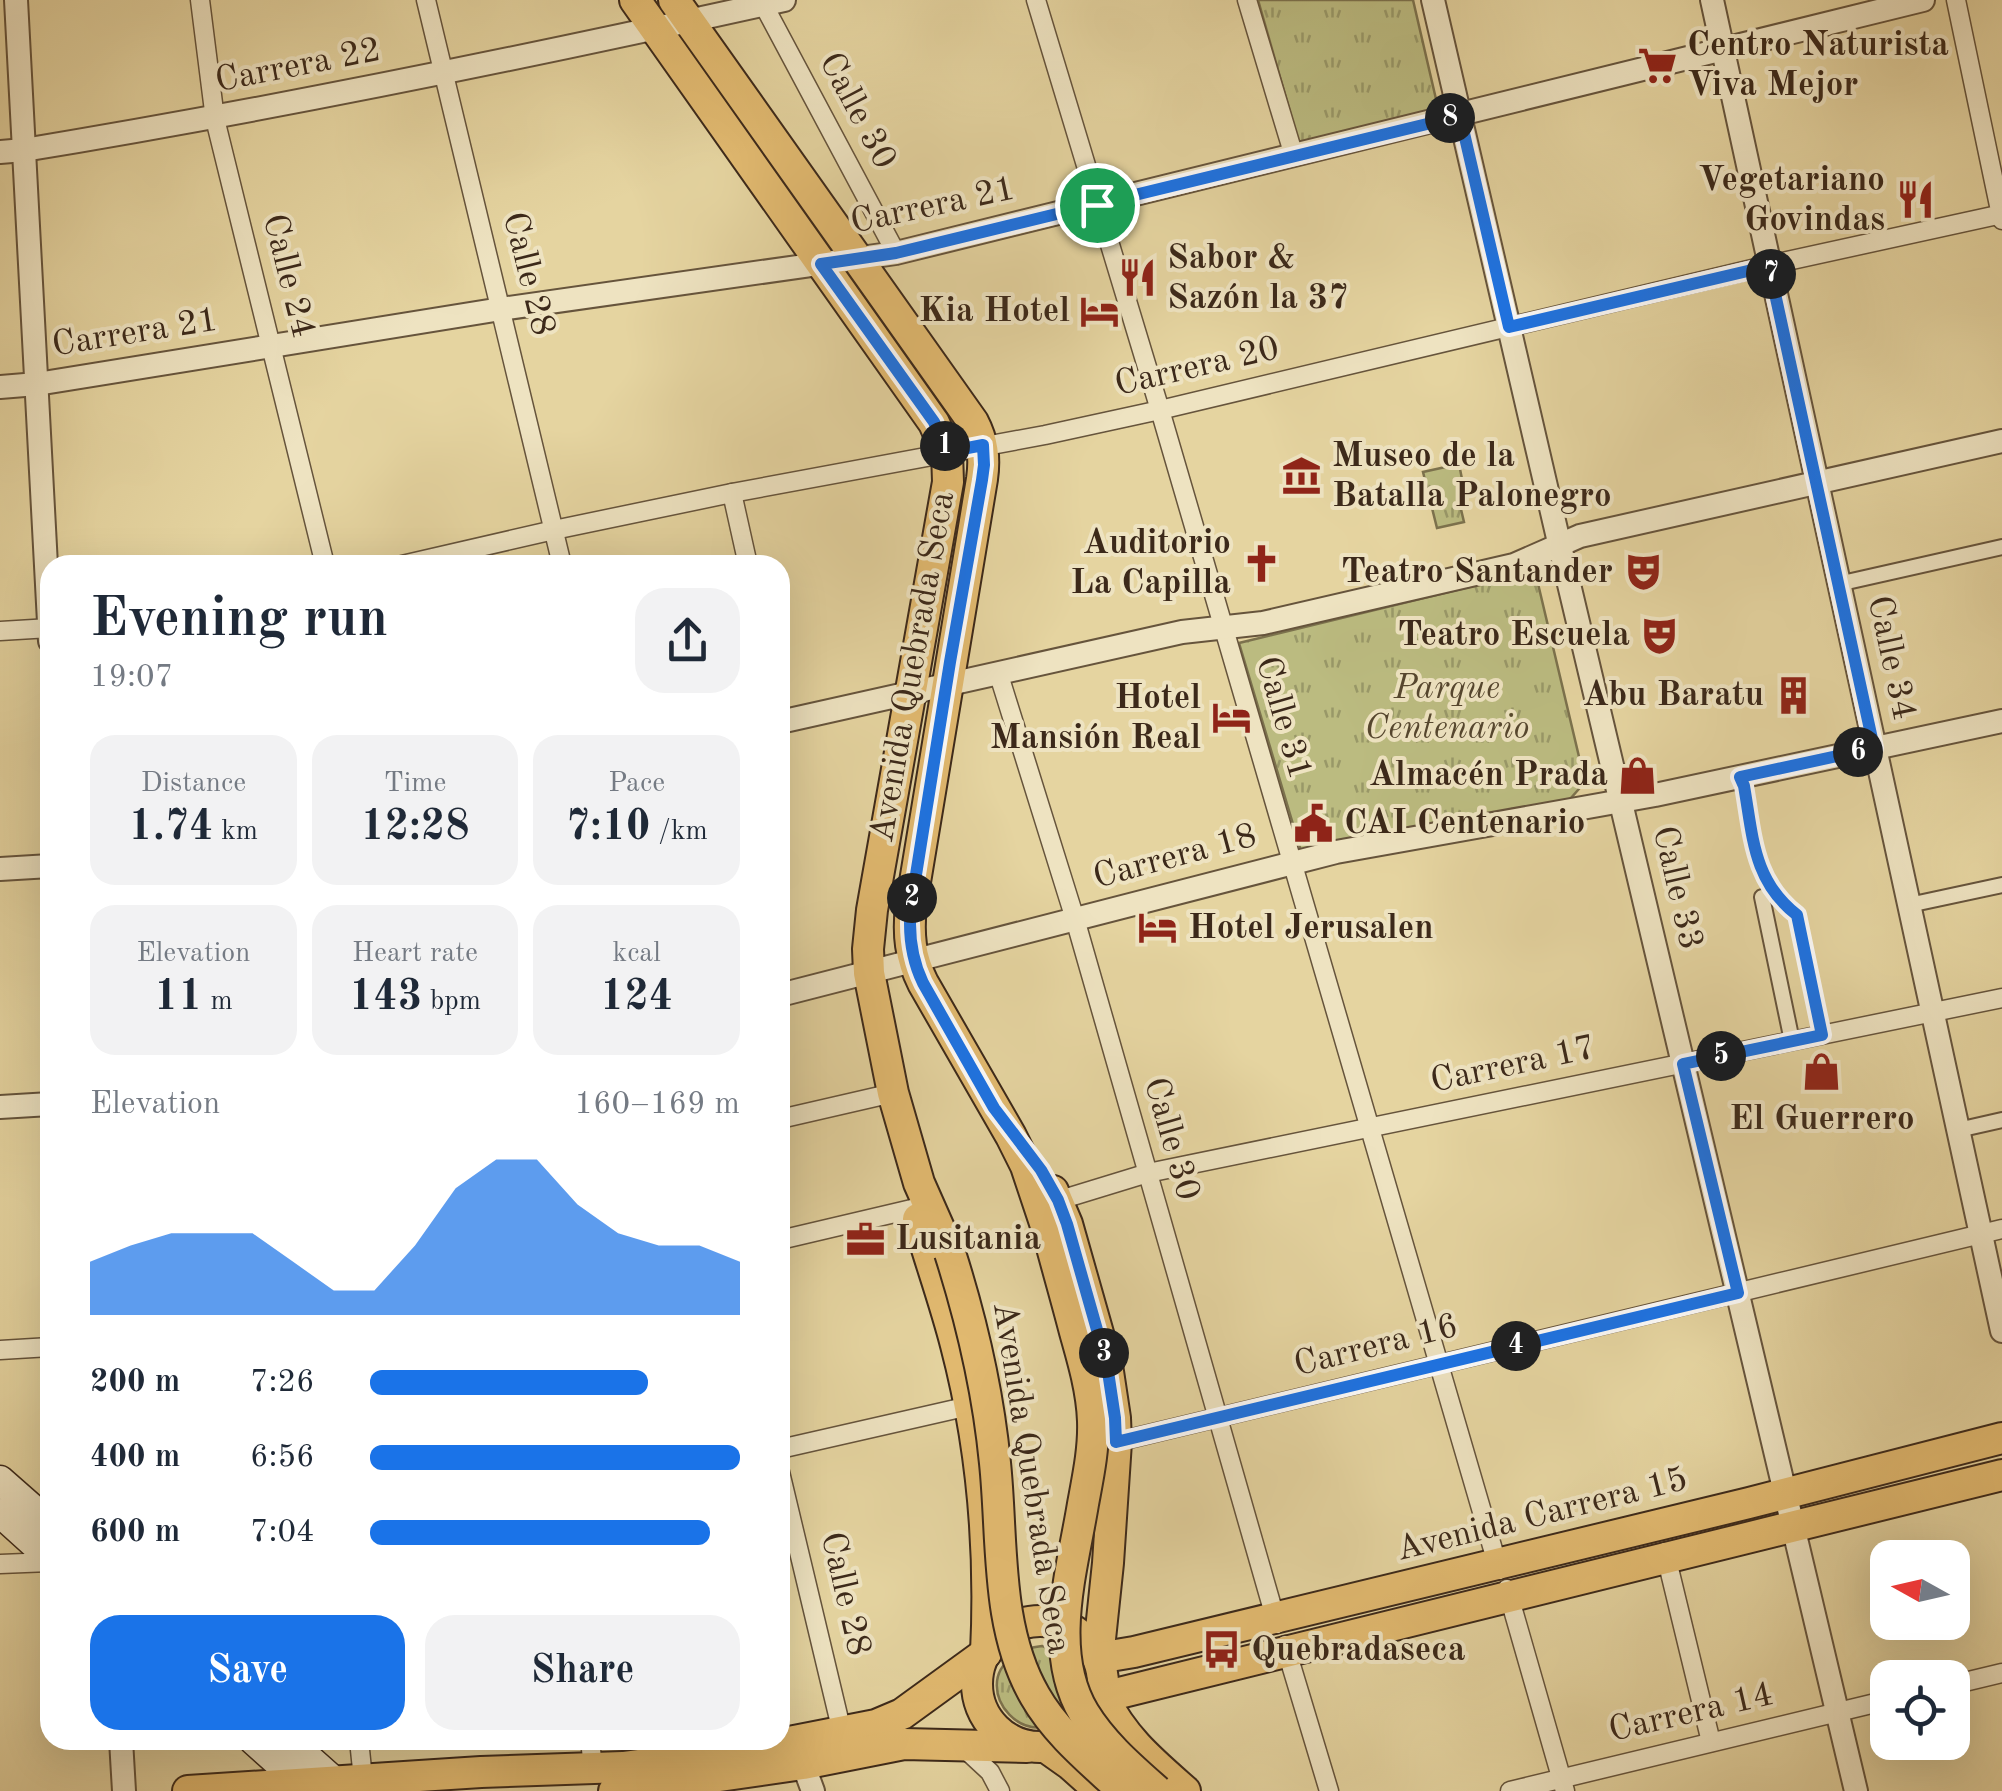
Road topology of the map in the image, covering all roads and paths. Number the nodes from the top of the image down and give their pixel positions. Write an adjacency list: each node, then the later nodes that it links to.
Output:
1 (16, 0): 18 (street)
2 (200, 0): 17 (street, Calle 24)
3 (426, 0): 15 (street, Calle 28)
4 (636, 0): 13 (main road, Avenida Quebrada Seca)
5 (1036, 0): 21 (street, Calle 31)
6 (1247, 0): 20 (street)
7 (1433, 0): 16 (street, Calle 33)
8 (1712, 0): 14 (street, Calle 34)
9 (1923, 0): 14 (street, Carrera 21)
10 (1956, 0): 22 (street)
11 (770, 2): 12 (street, Carrera 22); 23 (street, Calle 30)
12 (681, 11): 13 (street, Carrera 22); 24 (main road)
13 (656, 28): 15 (street, Carrera 22); 25 (main road, Avenida Quebrada Seca)
14 (1723, 50): 16 (street, Carrera 21); 26 (street, Calle 34)
15 (444, 72): 17 (street, Carrera 22); 27 (street, Calle 28)
16 (1460, 116): 20 (street, Carrera 21); 28 (street, Calle 33)
17 (216, 118): 18 (street, Carrera 22); 29 (street, Calle 24)
18 (24, 150): 19 (street, Carrera 22); 30 (street)
19 (0, 152)
20 (1294, 156): 21 (street, Carrera 21)
21 (1097, 205): 23 (street, Carrera 21); 32 (street, Calle 31)
22 (2002, 216): 26 (street, Carrera 20)
23 (896, 253): 24 (street, Carrera 21)
24 (857, 259): 25 (street, Carrera 21); 34 (main road)
25 (821, 264): 27 (street, Carrera 21); 35 (main road, Avenida Quebrada Seca)
26 (1769, 266): 28 (street, Carrera 20); 36 (street, Calle 34)
27 (501, 309): 29 (street, Carrera 21); 38 (street, Calle 28)
28 (1509, 327): 32 (street, Carrera 20); 39 (street, Calle 33)
29 (272, 346): 30 (street, Carrera 21); 42 (street, Calle 24)
30 (37, 384): 31 (street, Carrera 21); 41 (street)
31 (0, 386)
32 (1160, 410): 34 (street, Carrera 20); 47 (street, Calle 31)
33 (2002, 441): 36 (street)
34 (983, 445): 35 (street, Carrera 20); 51 (main road, Avenida Quebrada Seca)
35 (947, 452): 37 (street, Carrera 20); 52 (main road, Avenida Quebrada Seca)
36 (1817, 484): 39 (street); 46 (street, Calle 34)
37 (732, 493): 38 (street, Carrera 20); 45 (street)
38 (554, 530): 43 (street, Carrera 20); 44 (street, Calle 28)
39 (1560, 544): 47 (street); 57 (street, Calle 33)
40 (2002, 548): 46 (street)
41 (46, 555)
42 (323, 555)
43 (445, 555)
44 (560, 555)
45 (746, 555)
46 (1838, 584): 55 (street, Calle 34)
47 (1223, 627): 50 (street); 58 (street, Calle 31)
48 (40, 629): 49 (street)
49 (0, 631)
50 (998, 672): 51 (street); 64 (street, Calle 30)
51 (948, 684): 52 (street); 65 (main road, Avenida Quebrada Seca)
52 (911, 692): 53 (street); 66 (main road, Avenida Quebrada Seca)
53 (790, 714)
54 (2002, 721): 55 (street, Carrera 18)
55 (1874, 748): 56 (street, Carrera 18); 63 (street, Calle 34)
56 (1740, 777): 57 (street, Carrera 18); 70 (street)
57 (1621, 801): 58 (street, Carrera 18); 72 (street, Calle 33)
58 (1292, 863): 64 (street, Carrera 18); 78 (street, Calle 31)
59 (40, 867): 60 (street)
60 (0, 869)
61 (2002, 885): 63 (street)
62 (1762, 897): 71 (street)
63 (1909, 905): 69 (street, Calle 34)
64 (1075, 919): 65 (street, Carrera 18); 80 (street, Calle 30)
65 (914, 961): 66 (street, Carrera 18); 82 (main road, Avenida Quebrada Seca)
66 (869, 972): 67 (street, Carrera 18); 73 (main road, Avenida Quebrada Seca)
67 (790, 992)
68 (2002, 998): 69 (street, Carrera 17)
69 (1932, 1013): 70 (street, Carrera 17); 79 (street, Calle 34)
70 (1822, 1035): 71 (street, Carrera 17)
71 (1792, 1042): 72 (street, Carrera 17)
72 (1683, 1064): 78 (street, Carrera 17); 85 (street, Calle 33)
73 (893, 1093): 76 (street); 81 (main road); 133 (main road, Avenida Quebrada Seca, bridge)
74 (40, 1105): 75 (street)
75 (0, 1107)
76 (790, 1117)
77 (2002, 1120): 79 (street)
78 (1370, 1128): 80 (street, Carrera 17); 89 (street, Calle 31)
79 (1958, 1130): 83 (street, Calle 34)
80 (1148, 1174): 82 (street, Carrera 17); 91 (street, Calle 30)
81 (916, 1208): 84 (street); 90 (main road)
82 (1048, 1212): 93 (main road); 134 (main road, Avenida Quebrada Seca, bridge)
83 (1991, 1232): 85 (street, Carrera 16); 86 (street, Calle 34)
84 (790, 1238)
85 (1738, 1293): 89 (street, Carrera 16); 97 (street, Calle 33)
86 (2002, 1331)
87 (40, 1348): 88 (street)
88 (0, 1350)
89 (1439, 1364): 91 (street, Carrera 16); 106 (street, Calle 31)
90 (969, 1406): 94 (street); 108 (main road)
91 (1218, 1418): 93 (street, Carrera 16); 107 (street, Calle 30)
92 (2002, 1438): 97 (main road, Avenida Carrera 15)
93 (1116, 1442): 109 (main road)
94 (790, 1447)
95 (2002, 1475): 101 (main road, Avenida Carrera 15)
96 (0, 1480): 100 (main road)
97 (1786, 1494): 101 (street, Calle 33); 106 (main road, Avenida Carrera 15)
98 (0, 1513): 102 (main road)
99 (790, 1514): 115 (street, Calle 28)
100 (40, 1515)
101 (1794, 1526): 103 (main road, Avenida Carrera 15); 114 (street, Calle 33)
102 (40, 1551)
103 (1666, 1555): 106 (main road, Avenida Carrera 15); 117 (street)
104 (40, 1561): 105 (street)
105 (0, 1564)
106 (1503, 1580): 107 (main road, Avenida Carrera 15); 128 (street, Calle 31)
107 (1281, 1635): 109 (main road, Avenida Carrera 15); 112 (main road, Avenida Carrera 15); 136 (street, Calle 30)
108 (986, 1652): 109 (main road); 115 (main road); 119 (main road)
109 (1098, 1658): 112 (main road)
110 (2002, 1673): 111 (street)
111 (1970, 1681)
112 (1102, 1697): 119 (main road); 135 (main road)
113 (1870, 1704): 114 (street, Carrera 14)
114 (1838, 1712): 117 (street, Carrera 14); 138 (street, Calle 33)
115 (842, 1732): 116 (main road)
116 (790, 1741)
117 (1711, 1742): 128 (street, Carrera 14)
118 (958, 1744): 119 (main road); 126 (main road); 131 (street)
119 (1037, 1748): 132 (main road)
120 (122, 1750): 129 (street)
121 (270, 1750): 127 (main road)
122 (297, 1750): 127 (main road)
123 (352, 1750): 127 (street)
124 (743, 1750): 125 (main road)
125 (599, 1766): 126 (main road); 127 (main road)
126 (808, 1778)
127 (327, 1784): 130 (main road)
128 (1563, 1784): 137 (street, Carrera 14)
129 (124, 1791)
130 (188, 1791)
131 (1000, 1791)
132 (1100, 1791)
133 (1123, 1791)
134 (1156, 1791)
135 (1185, 1791)
136 (1329, 1791)
137 (1510, 1791)
138 (1856, 1791)

